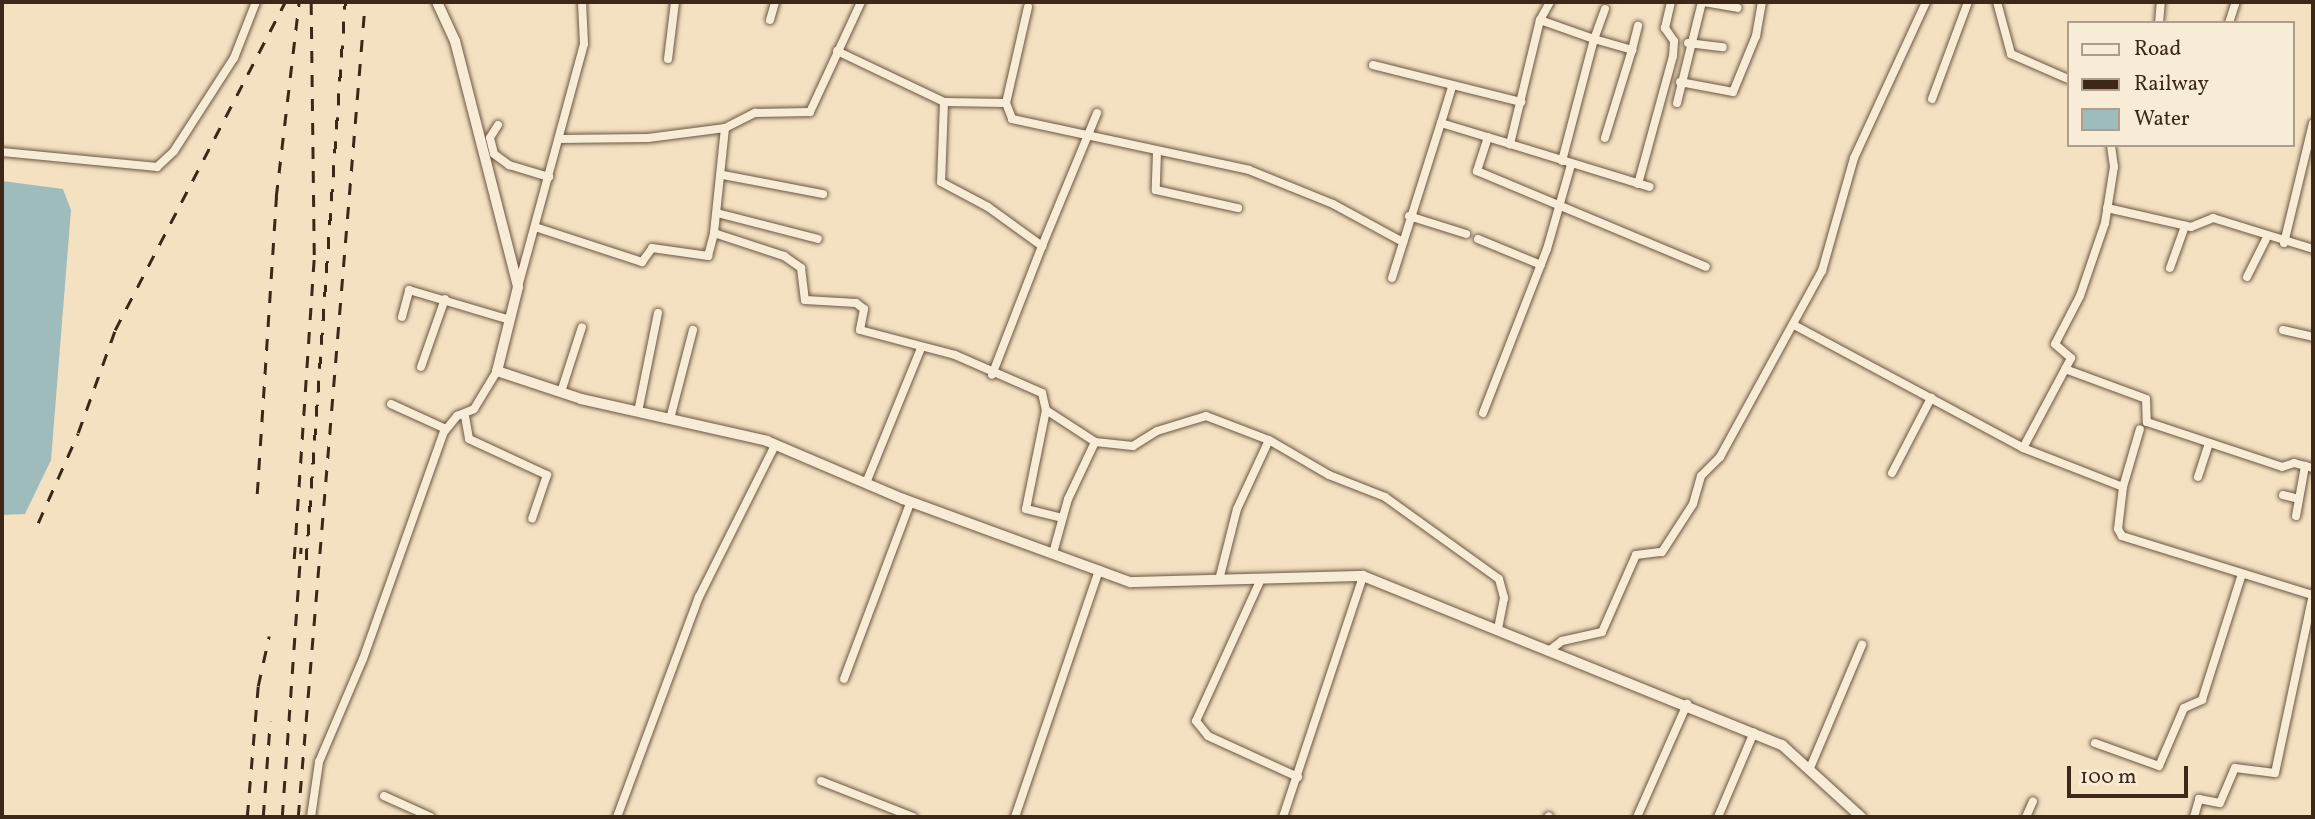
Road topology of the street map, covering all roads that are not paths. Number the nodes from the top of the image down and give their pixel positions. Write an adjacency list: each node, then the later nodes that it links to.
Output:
1 (256, 2): 50 (street)
2 (437, 2): 80 (street)
3 (582, 2): 47 (street)
4 (675, 2): 29 (street)
5 (775, 2): 19 (street)
6 (861, 2): 28 (street)
7 (1550, 2): 20 (street)
8 (1671, 2): 56 (street)
9 (1703, 2): 17 (street); 25 (street)
10 (1762, 2): 32 (street)
11 (1926, 2): 85 (street)
12 (1968, 2): 34 (street)
13 (1997, 2): 31 (street)
14 (2161, 2): 21 (street)
15 (2236, 2): 22 (street)
16 (1028, 7): 37 (street)
17 (1737, 8)
18 (1605, 9): 24 (street)
19 (770, 20)
20 (1540, 20): 24 (street); 36 (street)
21 (2159, 21)
22 (2229, 21)
23 (1638, 26): 27 (street)
24 (1594, 39): 27 (street); 52 (street)
25 (1688, 43): 26 (street); 32 (street)
26 (1723, 47)
27 (1632, 50): 46 (street)
28 (837, 51): 35 (street); 43 (street)
29 (668, 59)
30 (1373, 65): 33 (street)
31 (2066, 78)
32 (1681, 82): 38 (street)
33 (1452, 86): 36 (street); 40 (street)
34 (1932, 99)
35 (944, 102): 37 (street); 73 (street)
36 (1521, 102): 48 (street)
37 (1006, 103): 45 (street)
38 (1677, 103)
39 (1097, 113): 45 (street)
40 (1441, 123): 44 (street); 63 (street)
41 (2313, 123): 72 (street)
42 (498, 125): 55 (street)
43 (725, 128): 47 (street); 54 (street)
44 (1488, 137): 48 (street); 59 (street)
45 (1086, 138): 51 (street); 73 (street)
46 (1605, 138)
47 (559, 139): 55 (street)
48 (1510, 144): 52 (street)
49 (2111, 147): 61 (street)
50 (2, 152)
51 (1157, 152): 60 (street); 71 (street)
52 (1562, 161): 53 (street)
53 (1571, 165): 56 (street); 59 (street)
54 (723, 175): 58 (street); 62 (street)
55 (549, 177): 65 (street)
56 (1638, 184): 57 (street)
57 (1650, 187)
58 (823, 194)
59 (1560, 202): 75 (street); 76 (street)
60 (1238, 208)
61 (2107, 208): 64 (street); 92 (street)
62 (717, 213): 66 (street); 68 (street)
63 (1409, 216): 67 (street); 71 (street)
64 (2185, 226): 70 (street); 77 (street)
65 (535, 227): 66 (street); 80 (street)
66 (714, 233): 90 (street)
67 (1466, 234)
68 (818, 239)
69 (1478, 239): 75 (street)
70 (2266, 239): 72 (street); 78 (street)
71 (1403, 242): 79 (street)
72 (2284, 243): 74 (street)
73 (1042, 246): 94 (street)
74 (2313, 249)
75 (1541, 265): 100 (street)
76 (1706, 267)
77 (2170, 268)
78 (2247, 277)
79 (1392, 278)
80 (518, 287): 84 (street)
81 (445, 299): 83 (street); 84 (street); 91 (street)
82 (658, 313): 99 (street)
83 (402, 317)
84 (510, 320): 93 (street)
85 (1794, 325): 96 (street); 130 (street)
86 (582, 327): 95 (street)
87 (694, 330): 102 (street)
88 (2283, 330): 89 (street)
89 (2313, 337)
90 (921, 348): 94 (street); 113 (street)
91 (421, 367)
92 (2065, 369): 107 (street); 109 (street)
93 (497, 372): 95 (street); 101 (street)
94 (992, 375): 98 (street)
95 (561, 393): 99 (street)
96 (1931, 398): 109 (street); 111 (street)
97 (391, 404): 103 (street)
98 (1046, 410): 106 (street); 119 (street)
99 (638, 412): 102 (street)
100 (1483, 413)
101 (465, 416): 103 (street); 120 (street)
102 (670, 419): 108 (street)
103 (446, 429): 140 (street)
104 (2140, 429): 114 (street)
105 (1269, 440): 106 (street); 126 (street); 128 (street)
106 (1095, 442): 119 (street)
107 (2209, 444): 110 (street); 112 (street)
108 (775, 445): 113 (street); 142 (street)
109 (2023, 448): 114 (street)
110 (2309, 467): 116 (street)
111 (1892, 472)
112 (2198, 477)
113 (866, 483): 117 (street)
114 (2123, 487): 123 (street)
115 (2283, 495): 116 (street)
116 (2299, 499): 118 (street)
117 (911, 501): 121 (street); 131 (street)
118 (2297, 516)
119 (1062, 518): 121 (street)
120 (532, 519)
121 (1053, 554): 122 (street)
122 (1099, 570): 126 (street); 144 (street)
123 (2242, 574): 127 (street); 134 (street)
124 (1363, 576): 125 (street); 128 (street); 136 (street)
125 (1261, 579): 126 (street); 136 (street)
126 (1219, 580)
127 (2313, 594): 150 (street)
128 (1498, 630): 130 (street)
129 (1862, 645): 135 (street)
130 (1550, 650): 132 (street)
131 (844, 679)
132 (1687, 704): 133 (street); 146 (street)
133 (1754, 732): 135 (street); 147 (street)
134 (2095, 743)
135 (1810, 768): 148 (street)
136 (1298, 777): 145 (street)
137 (821, 781): 143 (street)
138 (384, 796): 141 (street)
139 (2033, 801): 149 (street)
140 (311, 817)
141 (431, 817)
142 (617, 817)
143 (913, 817)
144 (1016, 817)
145 (1286, 817)
146 (1637, 817)
147 (1718, 817)
148 (1861, 817)
149 (2026, 817)
150 (2194, 817)

